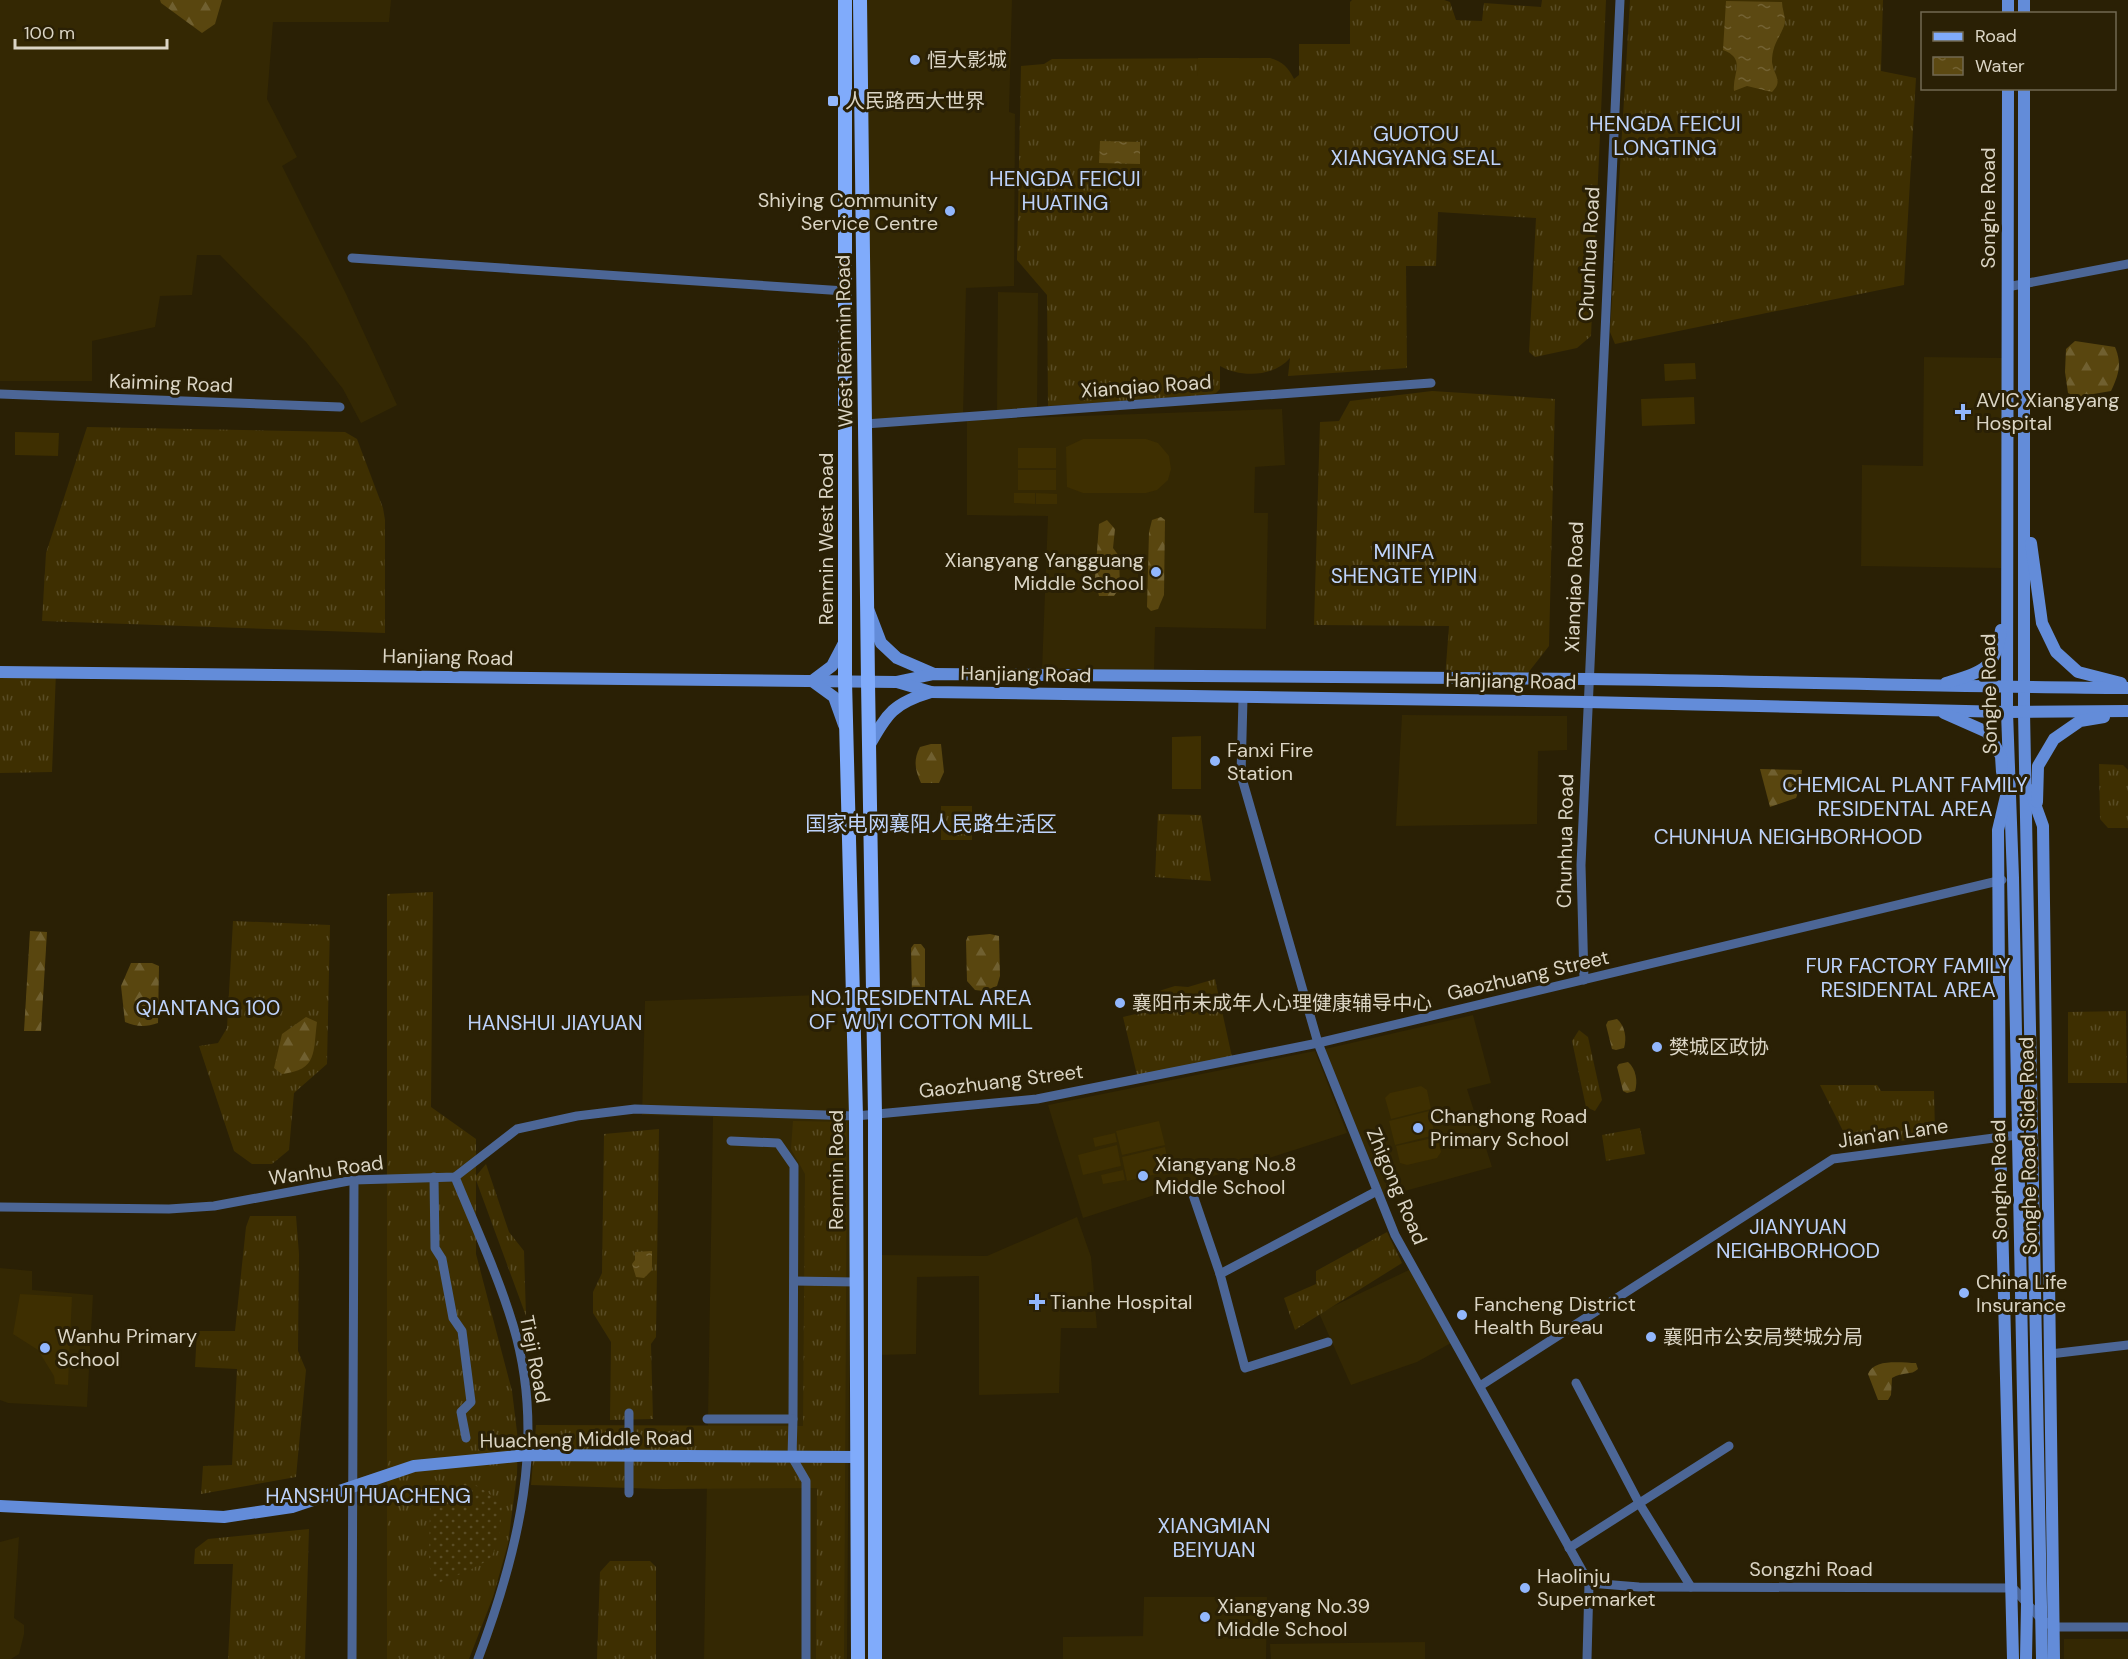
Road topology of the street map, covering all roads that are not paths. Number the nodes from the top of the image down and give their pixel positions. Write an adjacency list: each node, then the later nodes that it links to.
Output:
1 (845, 0): 10 (main road, Renmin West Road)
2 (860, 0): 15 (main road, West Renmin Road)
3 (1620, 0): 11 (street, Chunhua Road)
4 (2008, 90): 9 (main road, Songhe Road)
5 (2024, 90): 8 (main road, Songhe Road)
6 (352, 258): 10 (street)
7 (2128, 264): 8 (street)
8 (2024, 284): 9 (street); 16 (main road, Songhe Road)
9 (2007, 287): 17 (main road, Songhe Road)
10 (845, 291): 19 (main road, Renmin West Road)
11 (1602, 366): 22 (street, Xianqiao Road)
12 (1431, 383): 15 (street, Xianqiao Road)
13 (0, 394): 14 (street, Kaiming Road)
14 (340, 407)
15 (865, 424): 18 (main road, West Renmin Road)
16 (2024, 499): 28 (main road); 30 (main road, Songhe Road)
17 (2008, 587): 27 (main road); 29 (main road, Songhe Road)
18 (868, 608): 21 (main road); 25 (main road, West Renmin Road)
19 (845, 641): 23 (main road); 24 (main road, Renmin West Road)
20 (0, 672): 23 (main road, Hanjiang Road)
21 (934, 674): 22 (main road, Hanjiang Road); 26 (main road, Hanjiang Road)
22 (1588, 679): 27 (main road, Hanjiang Road); 33 (street, Xianqiao Road)
23 (812, 681): 24 (main road, Hanjiang Road); 38 (main road)
24 (845, 681): 25 (main road, Hanjiang Road); 38 (main road, Renmin Road)
25 (868, 682): 26 (main road, Hanjiang Road); 39 (main road, Renmin Road)
26 (896, 682): 31 (main road, Hanjiang Road)
27 (1937, 686): 29 (main road, Hanjiang Road)
28 (2128, 686): 30 (main road, Hanjiang Road)
29 (2008, 688): 30 (main road, Hanjiang Road); 35 (main road, Songhe Road)
30 (2024, 688): 36 (main road, Songhe Road)
31 (931, 692): 32 (main road, Hanjiang Road); 39 (main road)
32 (1243, 698): 33 (main road, Hanjiang Road); 50 (street, Zhigong Road)
33 (1587, 702): 34 (main road, Hanjiang Road); 49 (street, Chunhua Road)
34 (1937, 711): 35 (main road, Hanjiang Road); 42 (main road)
35 (2007, 712): 36 (main road, Hanjiang Road); 41 (main road, Songhe Road)
36 (2024, 712): 37 (main road, Hanjiang Road); 40 (main road, Songhe Road)
37 (2128, 712): 43 (main road)
38 (846, 730): 52 (main road, Renmin Road)
39 (869, 746): 51 (main road, Renmin Road)
40 (2026, 779): 43 (main road, Songhe Road Side Road); 44 (main road, Songhe Road)
41 (2010, 780): 42 (main road, Songhe Road Side Road); 45 (main road, Songhe Road)
42 (2003, 809): 46 (main road, Songhe Road Side Road)
43 (2037, 809): 47 (main road, Songhe Road Side Road)
44 (2028, 874): 45 (street, Gaozhuang Street); 48 (main road, Songhe Road)
45 (2013, 878): 46 (street, Gaozhuang Street); 53 (main road, Songhe Road)
46 (1998, 881): 49 (street, Gaozhuang Street); 54 (main road, Songhe Road Side Road)
47 (2044, 941): 48 (main road); 57 (main road, Songhe Road Side Road)
48 (2029, 942): 56 (main road, Songhe Road)
49 (1584, 980): 50 (street, Gaozhuang Street)
50 (1318, 1043): 51 (street, Gaozhuang Street); 61 (street, Zhigong Road)
51 (875, 1115): 52 (street, Gaozhuang Street); 103 (main road, Renmin Road)
52 (856, 1116): 59 (street); 66 (main road, Renmin Road)
53 (2018, 1135): 54 (street, Jian'an Lane); 70 (main road, Songhe Road)
54 (2000, 1137): 69 (main road, Songhe Road Side Road); 74 (street, Jian'an Lane)
55 (731, 1141): 65 (street)
56 (2033, 1171): 57 (main road); 71 (main road, Songhe Road)
57 (2048, 1171): 72 (main road, Songhe Road Side Road)
58 (434, 1177): 59 (street, Wanhu Road); 60 (street, Wanhu Road); 81 (street)
59 (455, 1177): 83 (street, Tieji Road)
60 (354, 1180): 63 (street, Wanhu Road); 87 (street)
61 (1377, 1191): 64 (street); 74 (street, Zhigong Road)
62 (1192, 1192): 64 (street)
63 (0, 1207)
64 (1220, 1274): 67 (street)
65 (794, 1281): 66 (street); 77 (street)
66 (856, 1282): 86 (main road, Renmin Road)
67 (1328, 1342)
68 (2128, 1345): 72 (street)
69 (2006, 1353): 70 (main road); 79 (main road, Songhe Road Side Road)
70 (2022, 1353): 78 (main road, Songhe Road)
71 (2037, 1354): 72 (main road); 80 (main road, Songhe Road)
72 (2050, 1354): 80 (main road, Songhe Road Side Road)
73 (1576, 1383): 89 (street)
74 (1480, 1386): 91 (street, Zhigong Road)
75 (629, 1413): 84 (street)
76 (707, 1419): 77 (street)
77 (793, 1419): 85 (street)
78 (2024, 1425): 79 (main road); 95 (main road, Songhe Road)
79 (2008, 1426): 94 (main road, Songhe Road Side Road)
80 (2045, 1427): 96 (main road, Songhe Road); 97 (main road, Songhe Road Side Road)
81 (466, 1438)
82 (1729, 1446): 89 (street)
83 (527, 1455): 84 (main road, Huacheng Middle Road); 87 (main road, Huacheng Middle Road); 100 (street, Tieji Road)
84 (629, 1456): 85 (main road, Huacheng Middle Road); 88 (street)
85 (792, 1457): 86 (main road, Huacheng Middle Road); 101 (street)
86 (857, 1457): 102 (main road, Renmin Road)
87 (353, 1486): 90 (main road, Huacheng Middle Road); 99 (street)
88 (629, 1492)
89 (1639, 1503): 91 (street); 93 (street)
90 (0, 1506)
91 (1569, 1548): 92 (street, Zhigong Road)
92 (1589, 1583): 93 (street, Songzhi Road); 104 (street)
93 (1691, 1587): 94 (street, Songzhi Road)
94 (2013, 1588): 95 (street); 105 (main road, Songhe Road Side Road)
95 (2027, 1604): 96 (street); 106 (main road, Songhe Road)
96 (2042, 1620): 97 (street); 107 (main road, Songhe Road)
97 (2054, 1627): 98 (street); 108 (main road, Songhe Road Side Road)
98 (2128, 1627)
99 (352, 1659)
100 (478, 1659)
101 (806, 1659)
102 (858, 1659)
103 (875, 1659)
104 (1587, 1659)
105 (2013, 1659)
106 (2026, 1659)
107 (2042, 1659)
108 (2054, 1659)

